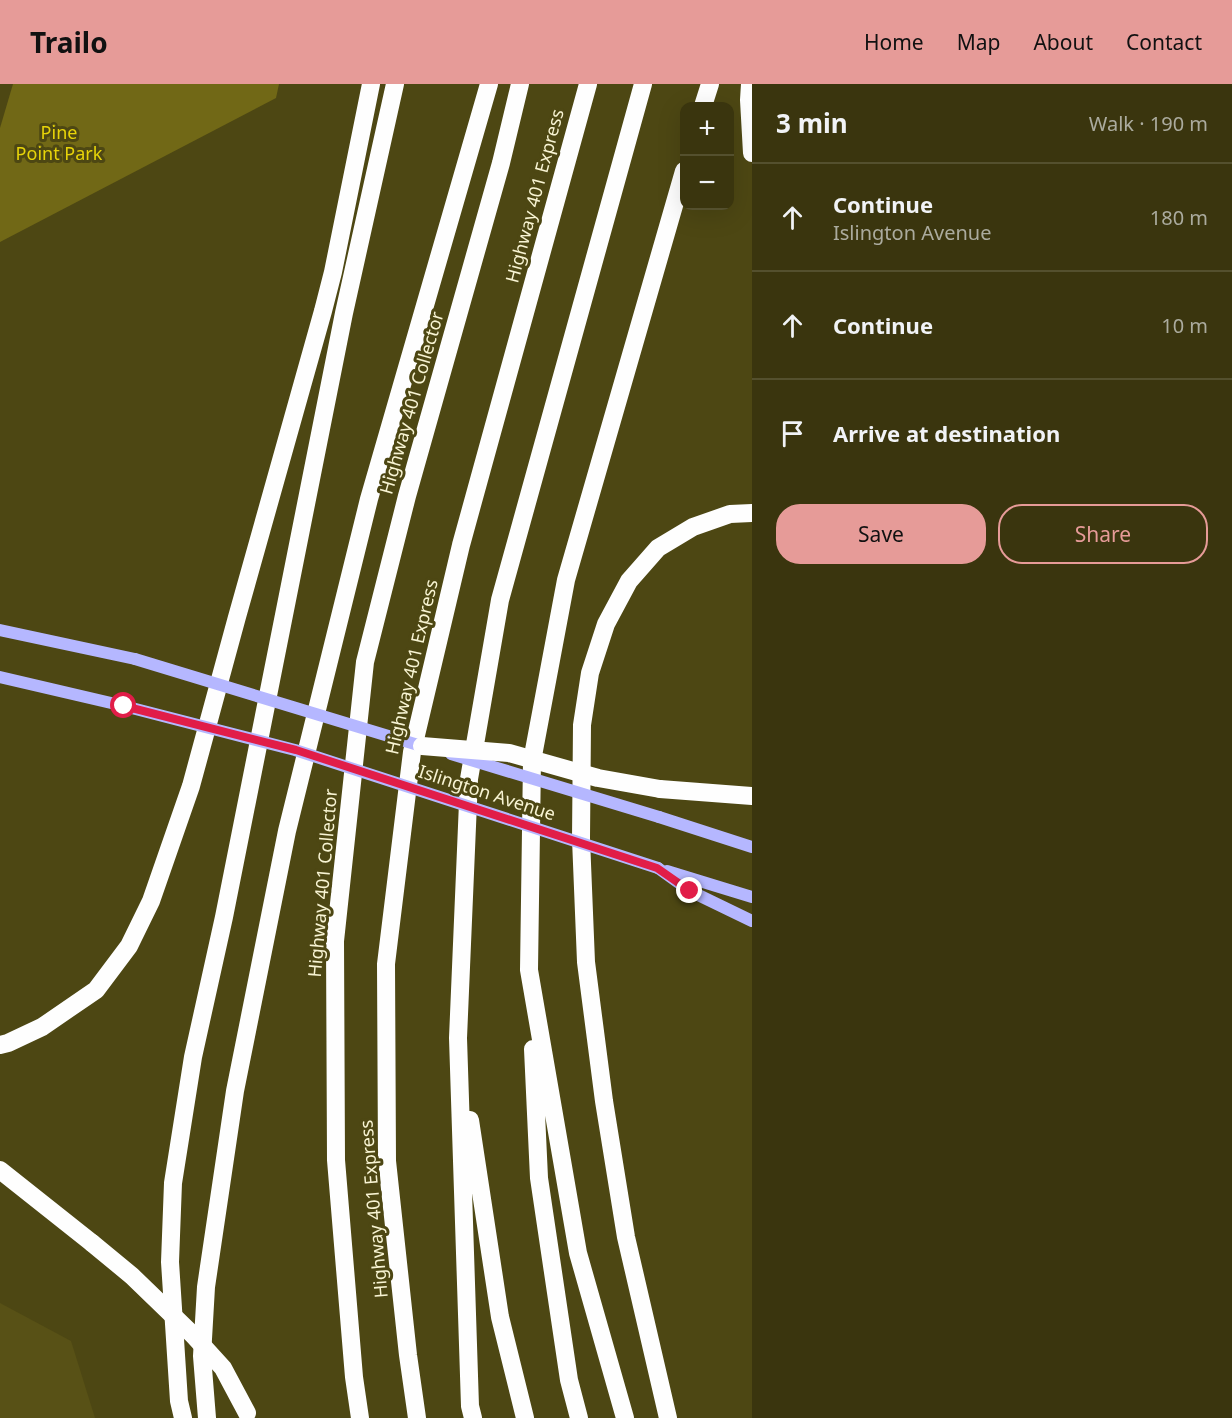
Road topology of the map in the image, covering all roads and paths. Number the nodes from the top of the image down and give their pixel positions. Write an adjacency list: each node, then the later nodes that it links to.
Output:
1 (371, 84): 12 (highway)
2 (395, 84): 12 (highway); 27 (highway)
3 (489, 84): 28 (highway)
4 (520, 84): 29 (highway, Highway 401 Collector)
5 (588, 84): 30 (highway, Highway 401 Express)
6 (644, 84): 23 (highway)
7 (710, 84): 9 (highway)
8 (750, 84): 10 (highway)
9 (704, 102)
10 (752, 153)
11 (680, 185): 22 (highway)
12 (333, 272): 24 (highway)
13 (752, 513): 35 (highway)
14 (0, 630): 16 (main road, Islington Avenue, bridge)
15 (0, 677): 19 (main road, Islington Avenue, bridge)
16 (422, 746): 17 (highway, bridge); 18 (main road, Islington Avenue, bridge)
17 (752, 796)
18 (752, 848)
19 (657, 868): 20 (main road, Islington Avenue); 21 (main road)
20 (752, 897)
21 (752, 921)
22 (529, 970): 33 (highway); 34 (highway)
23 (458, 1038): 31 (highway); 32 (highway)
24 (0, 1045)
25 (0, 1170): 26 (highway, bridge)
26 (249, 1415)
27 (183, 1418)
28 (207, 1418)
29 (360, 1418)
30 (417, 1418)
31 (473, 1418)
32 (525, 1418)
33 (579, 1418)
34 (625, 1418)
35 (668, 1418)

